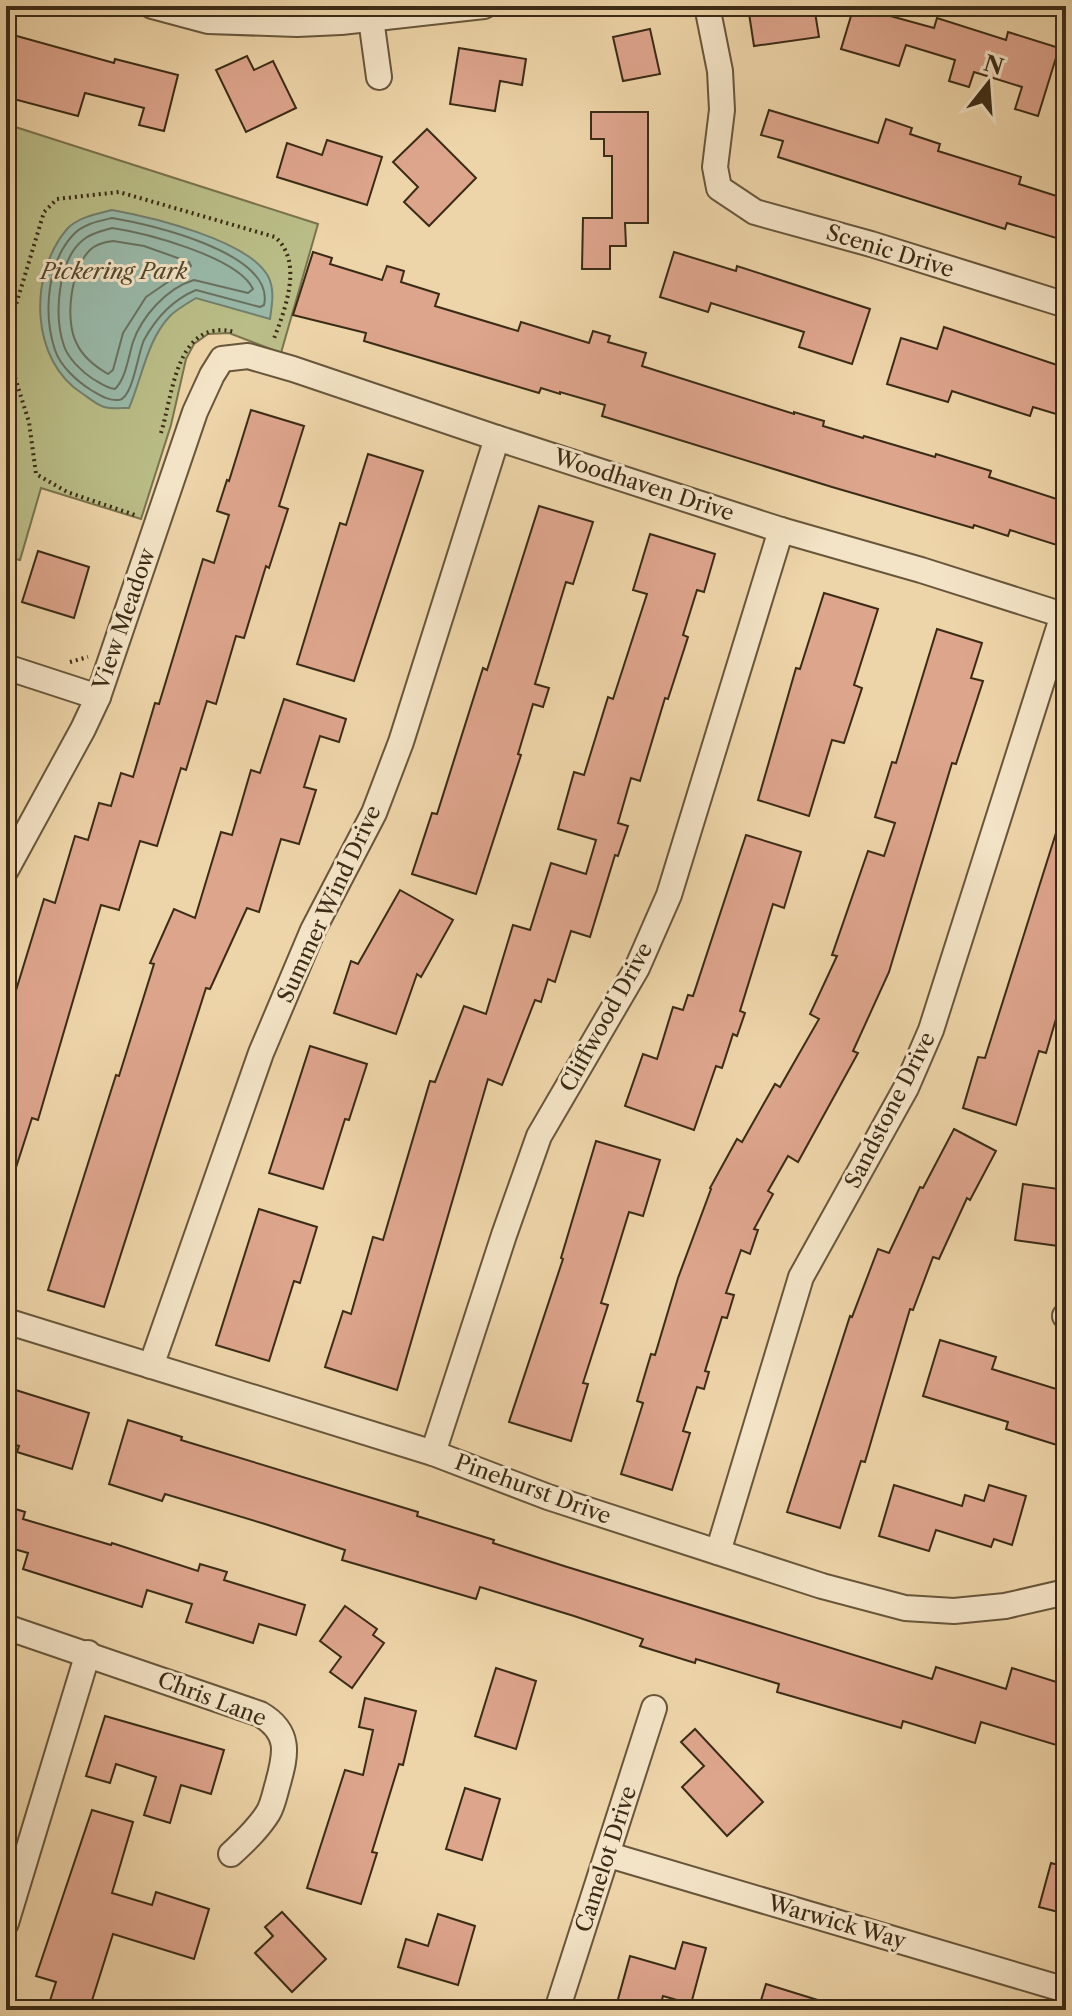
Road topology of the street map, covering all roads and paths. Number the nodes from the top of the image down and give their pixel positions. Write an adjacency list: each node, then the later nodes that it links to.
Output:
1 (152, 6): 4 (street)
2 (484, 6): 4 (street)
3 (707, 6): 6 (street, Scenic Drive)
4 (371, 19): 5 (street)
5 (379, 77)
6 (1066, 305)
7 (6, 338): 8 (path)
8 (273, 342)
9 (6, 349): 12 (path)
10 (222, 359): 11 (street, Woodhaven Drive); 16 (street, View Meadow)
11 (497, 438): 13 (street, Woodhaven Drive); 19 (street, Summer Wind Drive)
12 (135, 515)
13 (781, 530): 14 (street, Woodhaven Drive); 20 (street, Cliffwood Drive)
14 (1064, 616): 21 (street, Sandstone Drive)
15 (6, 667): 16 (street)
16 (98, 697): 17 (street, View Meadow)
17 (6, 870)
18 (6, 1321): 19 (street, Pinehurst Drive)
19 (151, 1366): 20 (street, Pinehurst Drive)
20 (433, 1453): 21 (street, Pinehurst Drive)
21 (718, 1552): 22 (street, Pinehurst Drive)
22 (1066, 1592)
23 (6, 1627): 24 (street, Chris Lane)
24 (88, 1653): 26 (street, Chris Lane); 28 (street)
25 (654, 1708): 27 (street, Camelot Drive)
26 (231, 1854)
27 (609, 1855): 29 (street, Warwick Way); 30 (street, Camelot Drive)
28 (6, 1923)
29 (1066, 1990)
30 (557, 2010)

